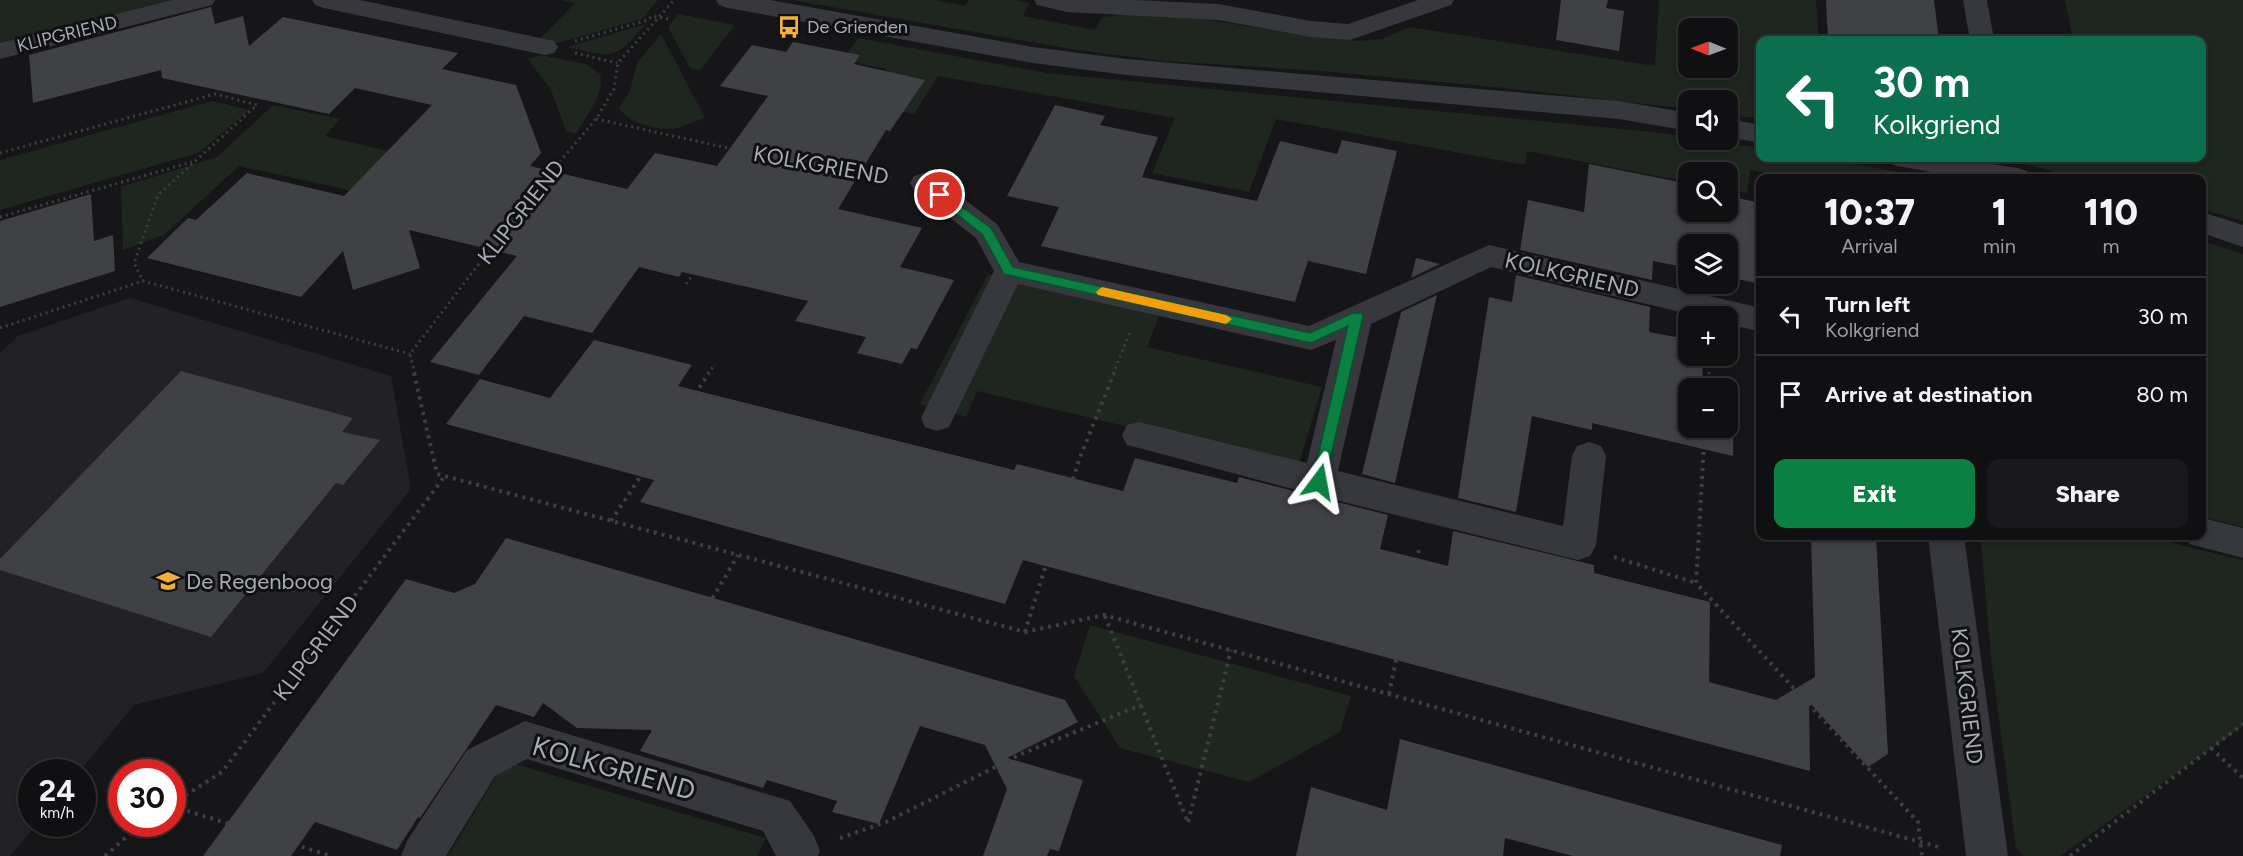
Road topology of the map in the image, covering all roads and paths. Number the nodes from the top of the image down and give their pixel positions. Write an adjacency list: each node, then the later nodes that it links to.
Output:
1 (203, 0): 12 (street, KLIPGRIEND)
2 (324, 0): 11 (street)
3 (674, 0): 8 (path)
4 (728, 0): 15 (street)
5 (1046, 0): 6 (street)
6 (1442, 0)
7 (1975, 0): 10 (street)
8 (659, 18): 9 (path); 11 (path); 13 (path)
9 (669, 19)
10 (1981, 36)
11 (545, 47): 13 (path)
12 (0, 51)
13 (618, 63): 14 (path, KLIPGRIEND)
14 (596, 119): 19 (path, KOLKGRIEND); 35 (path, KLIPGRIEND)
15 (1678, 120)
16 (1738, 130): 17 (street)
17 (1756, 133)
18 (0, 153): 20 (path)
19 (778, 159): 24 (path, KOLKGRIEND); 30 (path)
20 (196, 161): 25 (path); 29 (path)
21 (1928, 162): 22 (street)
22 (1965, 168): 23 (street)
23 (1996, 174)
24 (924, 183): 28 (street)
25 (0, 217)
26 (2206, 223): 27 (street)
27 (2243, 236)
28 (1009, 271): 31 (street, KOLKGRIEND); 37 (street)
29 (143, 281): 34 (path); 35 (path)
30 (686, 284)
31 (1143, 301): 32 (street, KOLKGRIEND); 52 (path)
32 (1357, 317): 33 (street, KOLKGRIEND); 42 (street)
33 (1756, 319)
34 (0, 328)
35 (410, 354): 41 (path)
36 (715, 364): 44 (path)
37 (937, 418)
38 (1139, 435): 42 (street)
39 (1705, 438): 50 (path)
40 (1590, 456): 48 (street)
41 (445, 476): 44 (path); 60 (path, KLIPGRIEND)
42 (1319, 482): 43 (street)
43 (1428, 506): 48 (street); 54 (path)
44 (611, 521): 49 (path)
45 (2206, 534): 47 (street)
46 (1946, 540): 64 (street, KOLKGRIEND)
47 (2243, 543)
48 (1578, 546): 50 (path)
49 (738, 555): 52 (path); 58 (path)
50 (1696, 583): 63 (path)
51 (1104, 615): 52 (path); 53 (path); 55 (path)
52 (1025, 632)
53 (1231, 650): 54 (path); 55 (path)
54 (1389, 694): 63 (path)
55 (1141, 705): 65 (path)
56 (2243, 724): 57 (path)
57 (2211, 748): 59 (path); 70 (path)
58 (614, 766): 65 (street, KOLKGRIEND); 68 (street, KOLKGRIEND)
59 (2243, 778)
60 (186, 796)
61 (186, 809): 67 (path)
62 (126, 837): 66 (path)
63 (1920, 842): 64 (path); 69 (path)
64 (1969, 853)
65 (798, 854)
66 (105, 856)
67 (331, 856)
68 (422, 856)
69 (1922, 856)
70 (2070, 856)

